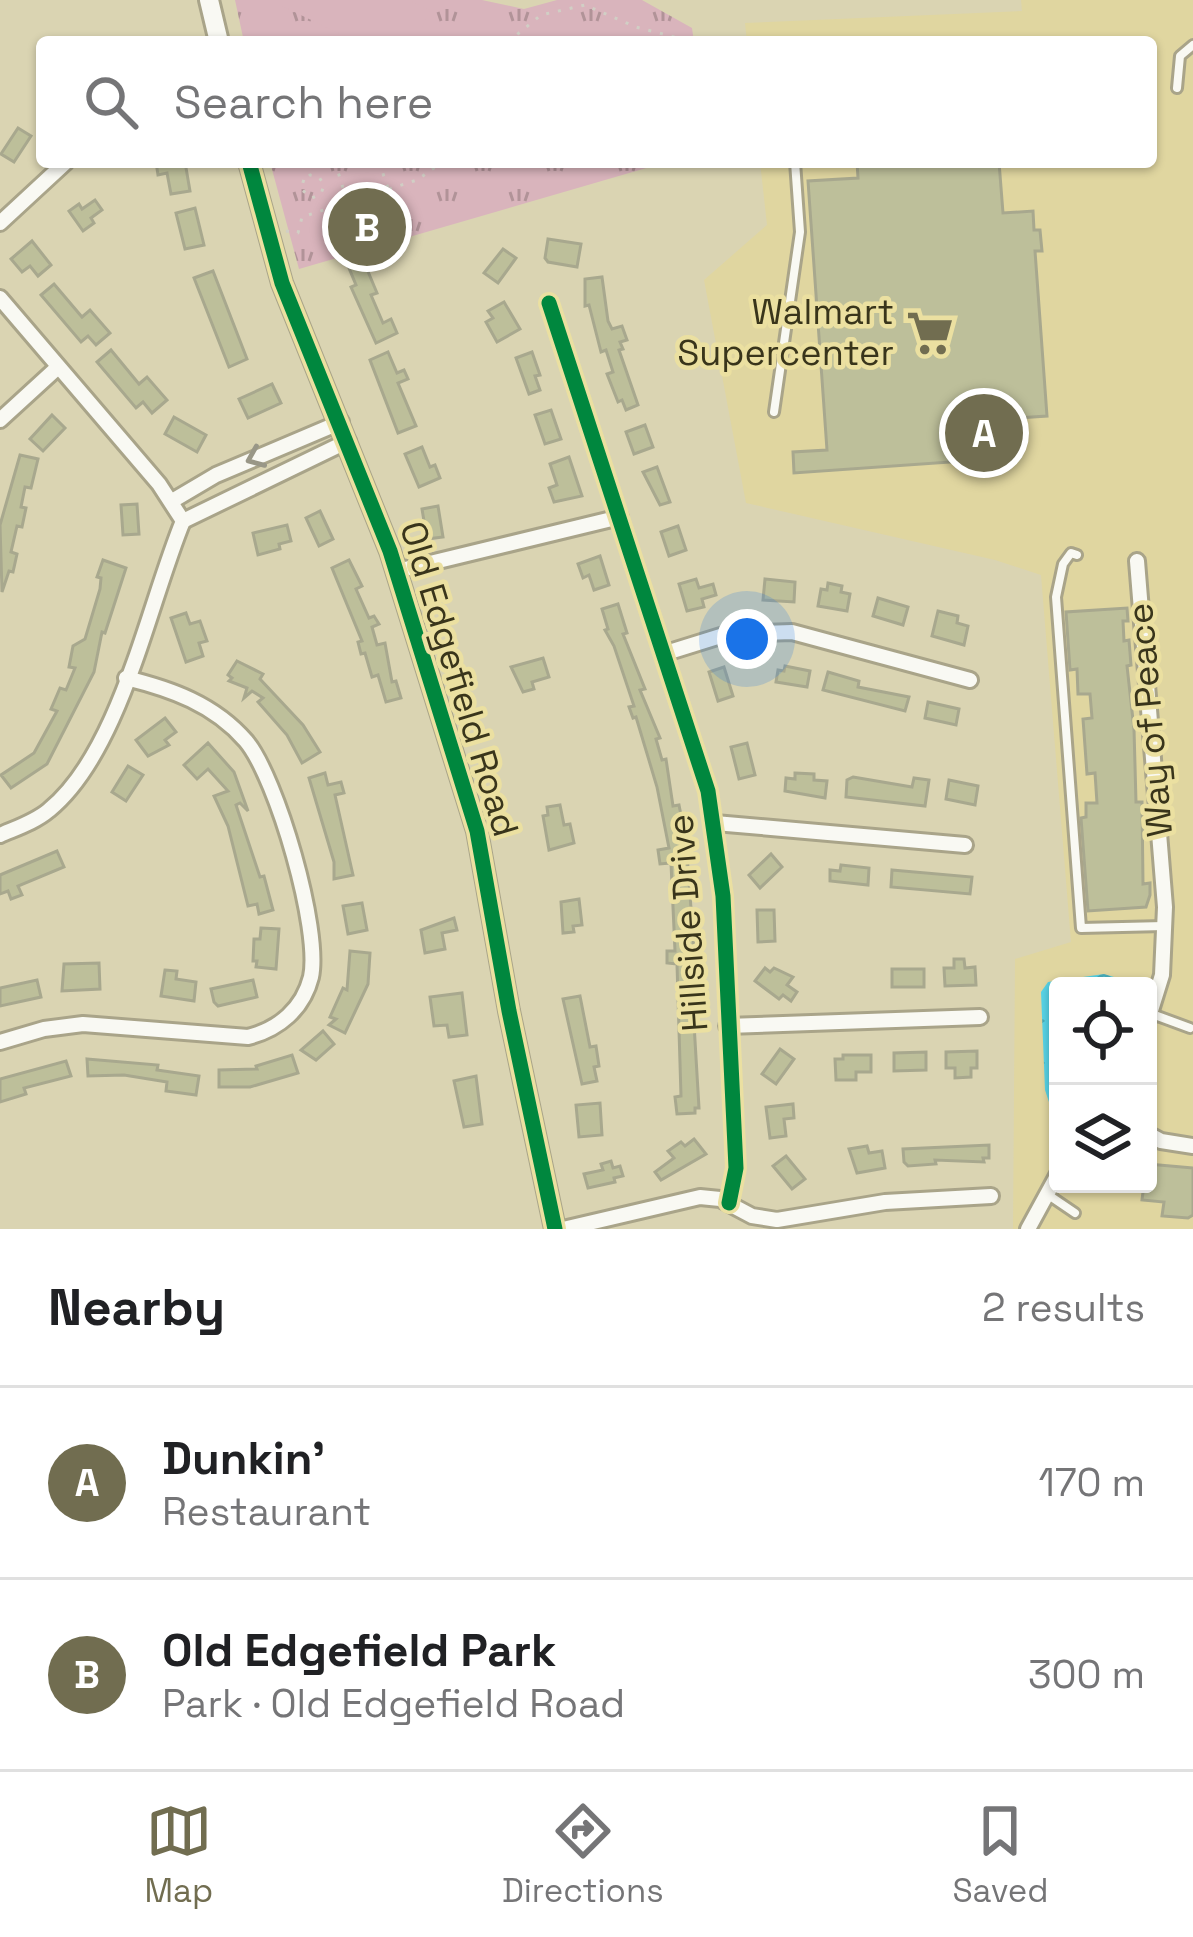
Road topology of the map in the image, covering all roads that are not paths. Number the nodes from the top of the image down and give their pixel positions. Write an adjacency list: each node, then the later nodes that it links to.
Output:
1 (209, 0): 2 (street)
2 (218, 36)
3 (1193, 45): 4 (lane)
4 (1177, 88)
5 (60, 168): 8 (street)
6 (251, 168): 14 (street, Old Edgefield Road)
7 (795, 168): 12 (lane)
8 (0, 223)
9 (0, 298): 11 (street)
10 (549, 303): 16 (street, Hillside Drive)
11 (58, 367): 13 (street); 15 (street)
12 (774, 412)
13 (0, 420)
14 (344, 432): 15 (street, one-way to 15); 17 (street); 20 (street, Old Edgefield Road)
15 (172, 501): 17 (street)
16 (620, 518): 20 (street); 21 (street, Hillside Drive)
17 (183, 521): 22 (street)
18 (1078, 555): 27 (lane)
19 (1137, 561): 27 (street, Way of Peace)
20 (397, 572): 41 (street, Old Edgefield Road)
21 (666, 653): 23 (street); 24 (street, Hillside Drive)
22 (126, 678): 25 (street); 33 (street)
23 (970, 680)
24 (715, 823): 26 (street); 31 (street, Hillside Drive)
25 (0, 835)
26 (964, 845)
27 (1166, 926): 28 (street, Way of Peace)
28 (1157, 991)
29 (980, 1017): 31 (street)
30 (1157, 1019): 32 (lane)
31 (727, 1025): 39 (street, Hillside Drive)
32 (1190, 1028)
33 (0, 1042)
34 (1157, 1139): 35 (street)
35 (1193, 1146)
36 (1049, 1189): 37 (street)
37 (1046, 1194): 40 (lane); 42 (street)
38 (991, 1196): 39 (street)
39 (729, 1203): 41 (street)
40 (1076, 1213)
41 (559, 1229)
42 (1028, 1229)

